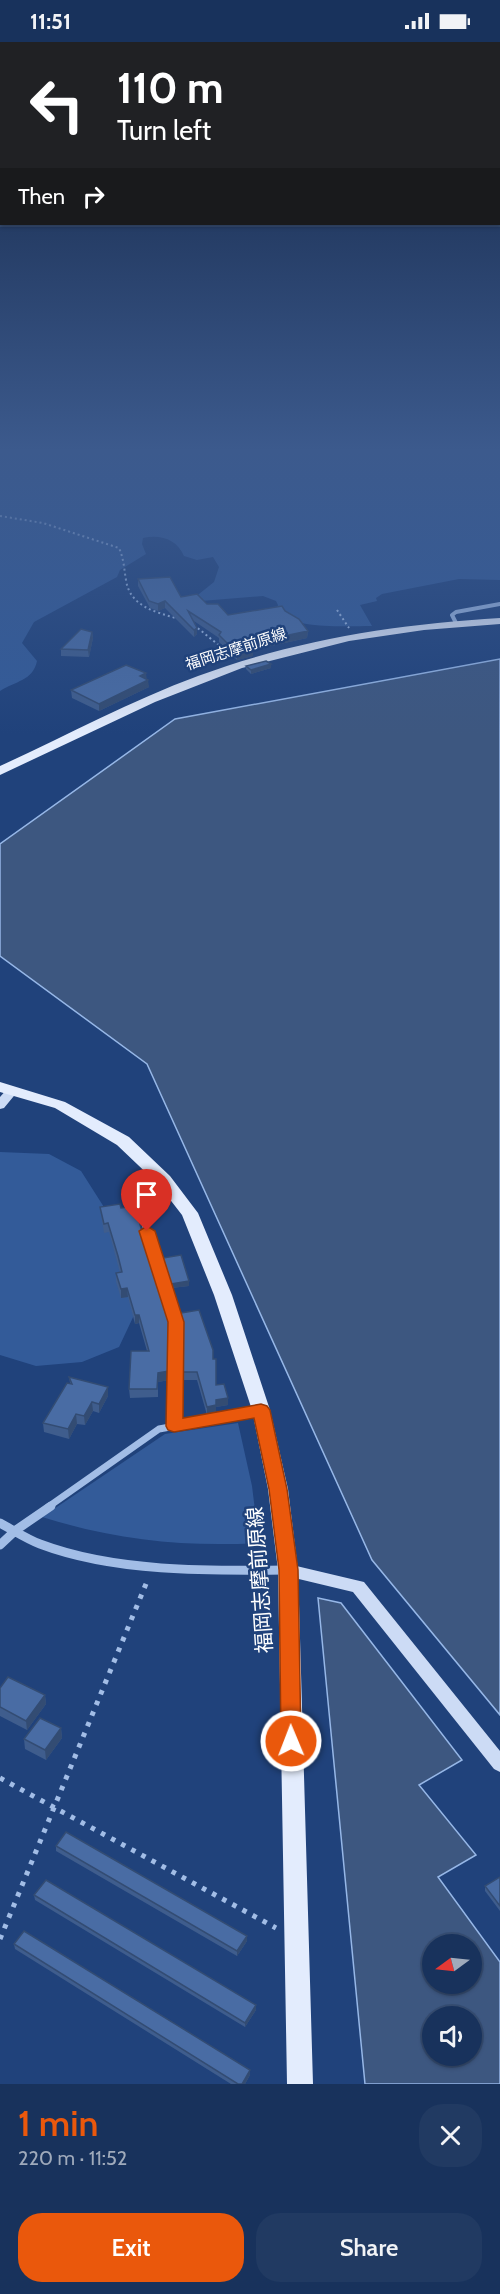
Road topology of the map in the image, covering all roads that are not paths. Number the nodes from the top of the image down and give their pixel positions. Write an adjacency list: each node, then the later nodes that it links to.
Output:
1 (500, 604): 3 (street)
2 (500, 621): 3 (main road, 福岡志摩前原線)
3 (456, 623): 4 (main road, 福岡志摩前原線)
4 (0, 771)
5 (4, 1094): 7 (main road, 福岡志摩前原線)
6 (140, 1208): 8 (street)
7 (261, 1410): 8 (street); 12 (main road, 福岡志摩前原線)
8 (174, 1426): 10 (street)
9 (0, 1522): 10 (street)
10 (16, 1530): 11 (street); 12 (street)
11 (0, 1545)
12 (288, 1570): 13 (street); 14 (main road, 福岡志摩前原線)
13 (500, 1764)
14 (300, 2084)

